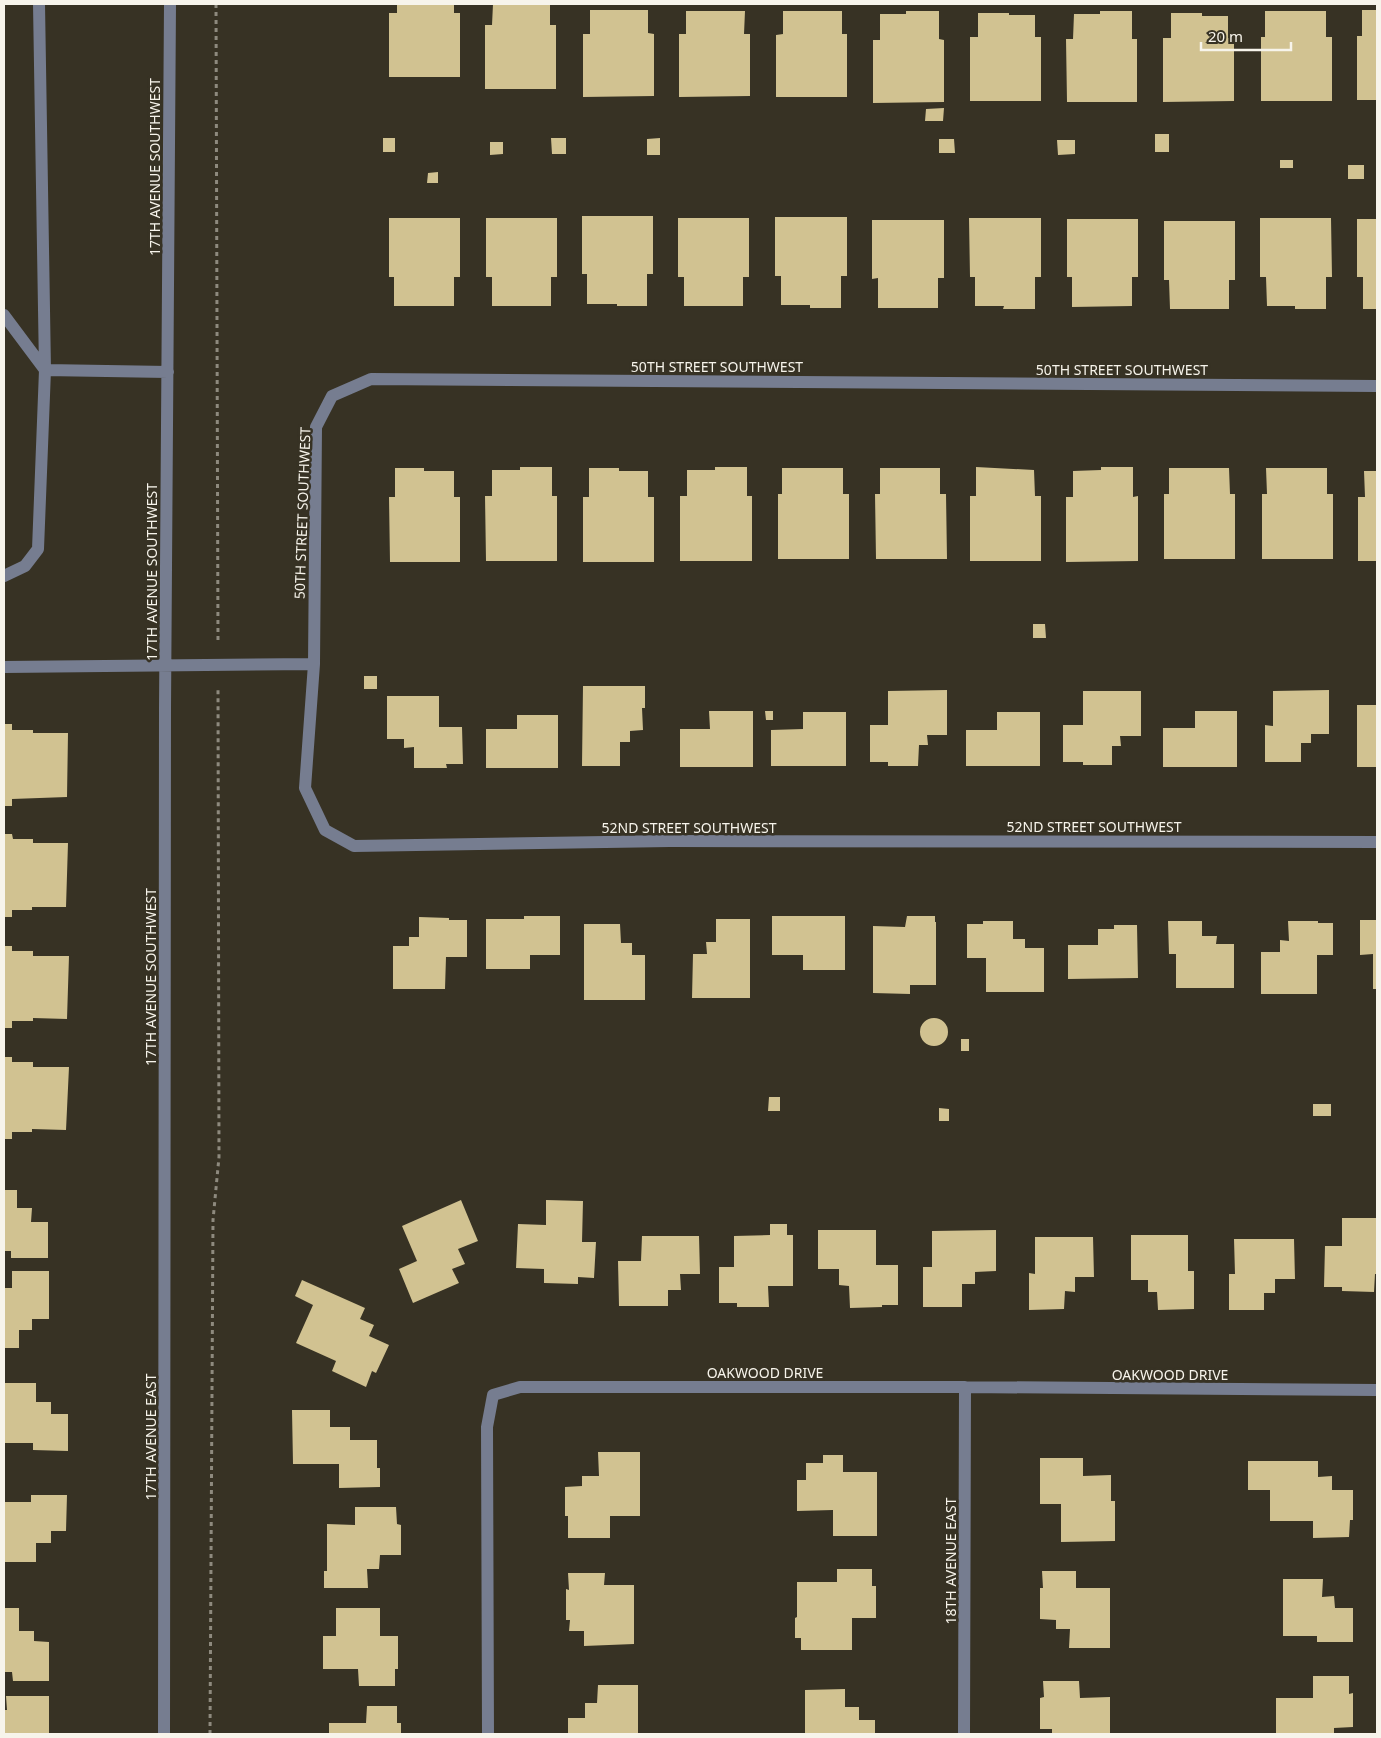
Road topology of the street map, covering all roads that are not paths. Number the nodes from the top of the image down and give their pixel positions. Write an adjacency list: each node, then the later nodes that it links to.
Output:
1 (39, 4): 4 (street)
2 (170, 4): 5 (street, 17TH AVENUE SOUTHWEST)
3 (4, 315): 4 (street)
4 (45, 370): 5 (street); 7 (street)
5 (168, 372): 9 (street, 17TH AVENUE SOUTHWEST)
6 (1377, 386): 8 (street, 50TH STREET SOUTHWEST)
7 (4, 576)
8 (314, 664): 9 (street); 11 (street, 52ND STREET SOUTHWEST)
9 (166, 665): 10 (street); 12 (street, 17TH AVENUE SOUTHWEST)
10 (4, 667)
11 (1377, 842)
12 (165, 1140): 15 (street, 17TH AVENUE EAST)
13 (965, 1387): 14 (street, OAKWOOD DRIVE); 16 (street, OAKWOOD DRIVE); 17 (street, 18TH AVENUE EAST)
14 (1377, 1390)
15 (164, 1734)
16 (488, 1734)
17 (964, 1734)

